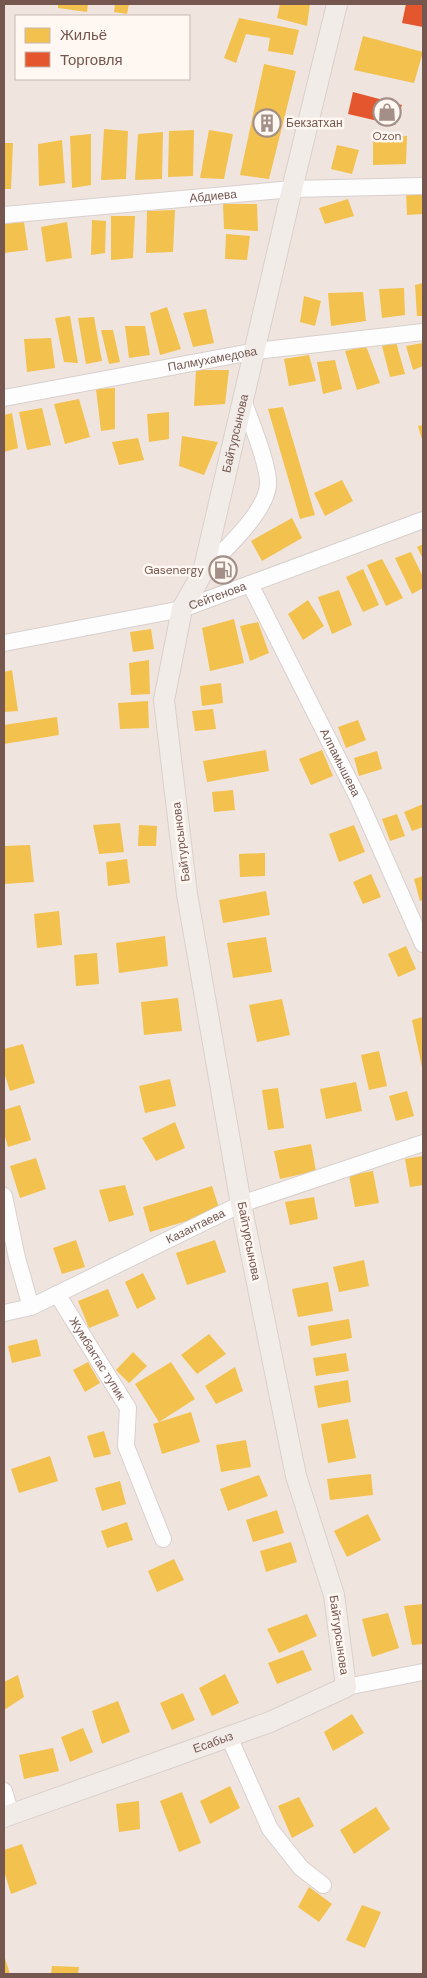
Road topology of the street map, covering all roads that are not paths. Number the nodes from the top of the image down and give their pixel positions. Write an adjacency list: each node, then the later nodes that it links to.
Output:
1 (337, 4): 3 (main road, Байтурсынова)
2 (423, 186): 3 (street, Абдиева)
3 (292, 189): 4 (street, Абдиева); 6 (main road, Байтурсынова)
4 (4, 215)
5 (423, 332): 6 (street, Палмухамедова)
6 (256, 351): 7 (street, Палмухамедова); 8 (main road, Байтурсынова)
7 (4, 398)
8 (243, 400): 10 (main road, Байтурсынова); 10 (street)
9 (423, 520): 11 (street, Сейтенова)
10 (203, 572): 12 (main road, Байтурсынова)
11 (250, 584): 12 (street, Сейтенова); 14 (street, Алпамышева)
12 (182, 609): 13 (street, Сейтенова); 17 (main road, Байтурсынова)
13 (4, 643)
14 (423, 944)
15 (423, 1143): 17 (street, Казантаева)
16 (4, 1196): 19 (street)
17 (241, 1204): 18 (street, Казантаева); 23 (main road, Байтурсынова)
18 (57, 1294): 19 (street, Казантаева); 21 (street, Жумбактас тупик)
19 (31, 1307): 20 (street, Казантаева)
20 (4, 1313)
21 (163, 1540)
22 (423, 1672): 23 (street, Есабыз)
23 (346, 1687): 24 (main road, Есабыз)
24 (229, 1736): 26 (main road, Есабыз); 27 (street)
25 (4, 1791): 26 (street)
26 (8, 1815)
27 (323, 1885)

